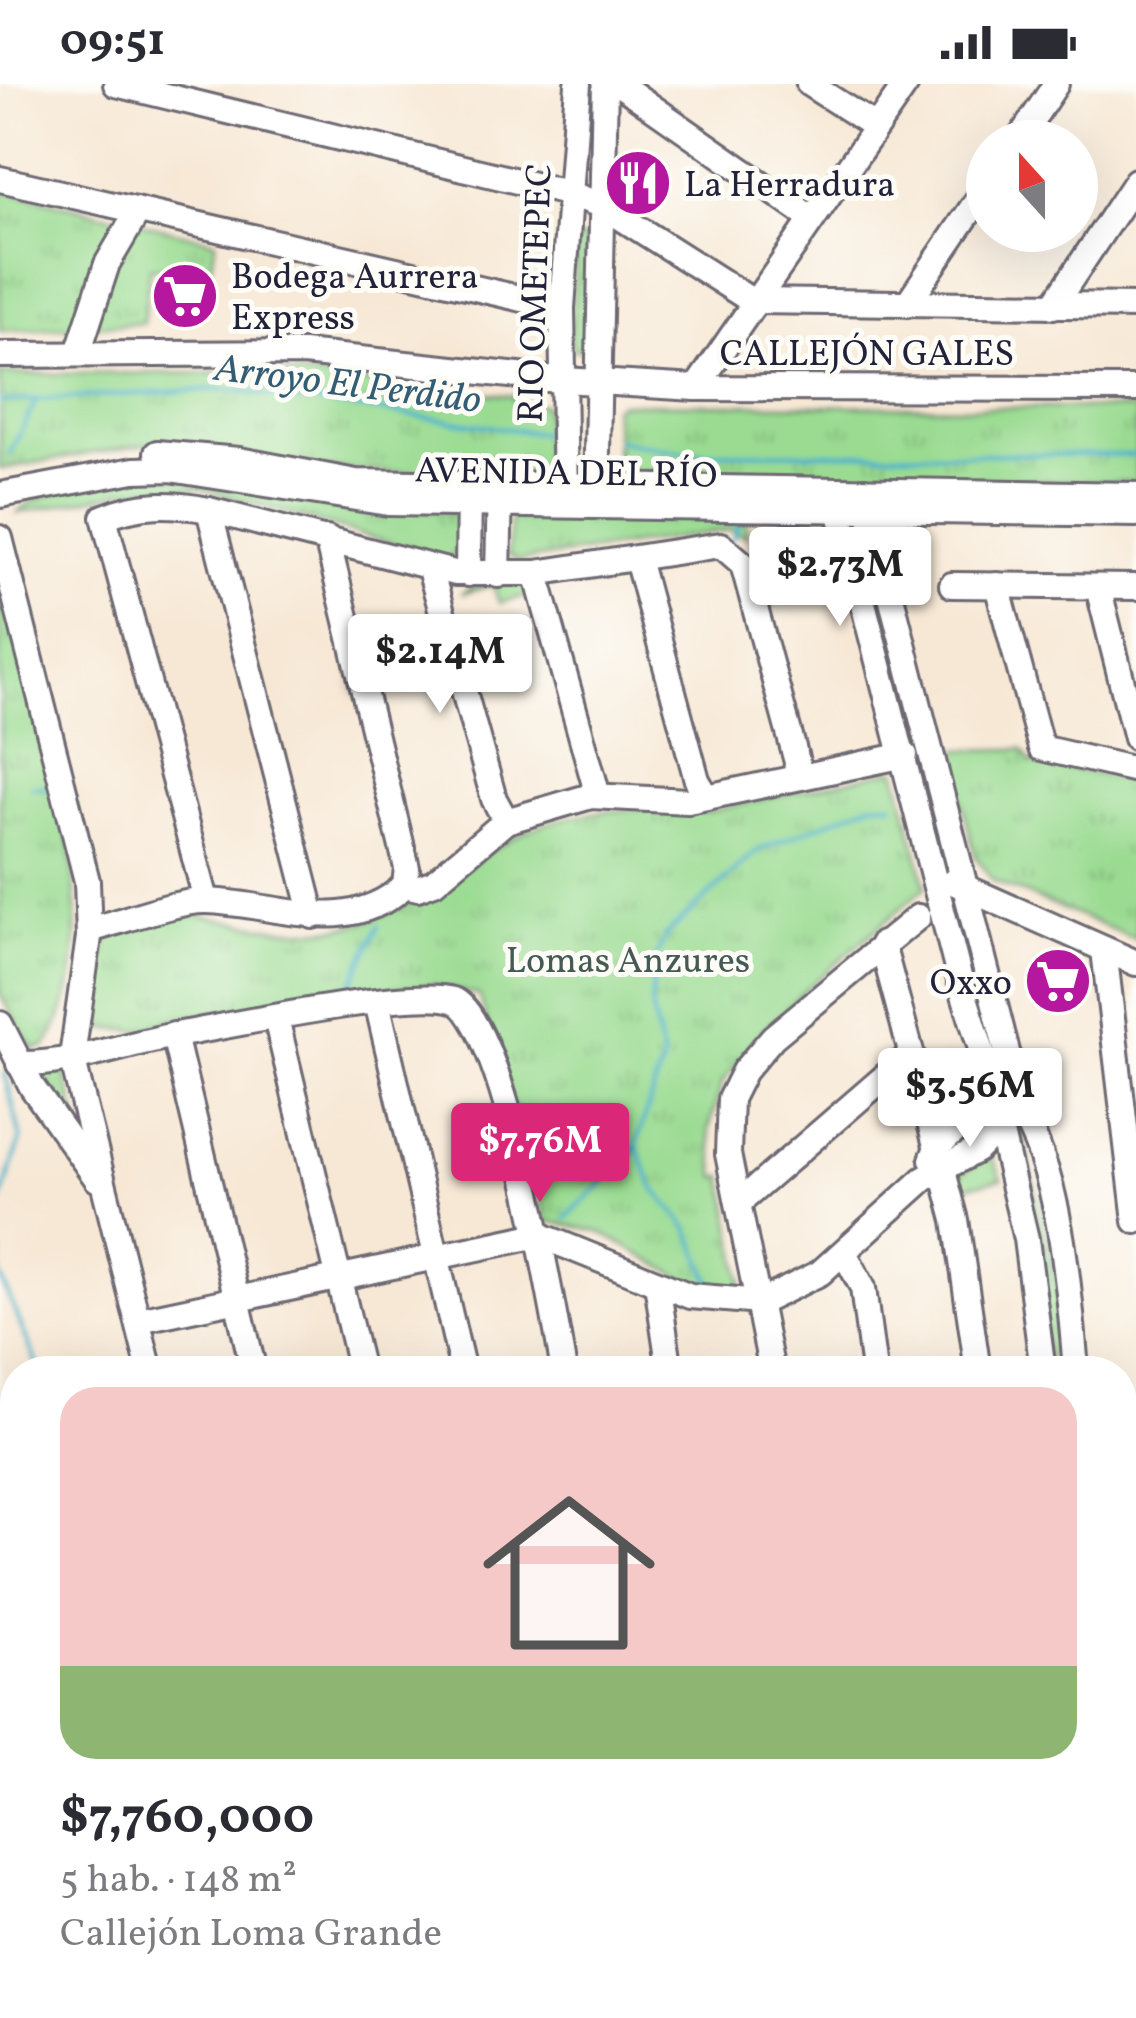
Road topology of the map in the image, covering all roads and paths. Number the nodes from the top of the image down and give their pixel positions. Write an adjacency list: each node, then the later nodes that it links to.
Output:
1 (116, 84): 12 (street)
2 (578, 84): 12 (street, RIO OMETEPEC)
3 (605, 84): 13 (street, RIO OMETEPEC)
4 (619, 84): 16 (street)
5 (809, 84): 9 (street)
6 (906, 84): 9 (street)
7 (1056, 84): 8 (street)
8 (1032, 120)
9 (876, 127): 16 (street)
10 (0, 179): 14 (street)
11 (1136, 181): 19 (street)
12 (572, 194): 13 (street); 21 (street, RIO OMETEPEC)
13 (603, 206): 17 (street); 25 (street, RIO OMETEPEC)
14 (136, 213): 21 (street); 22 (street)
15 (966, 217): 18 (street)
16 (811, 218): 17 (street)
17 (752, 301): 18 (street); 26 (street)
18 (907, 304): 19 (street)
19 (1053, 306): 20 (street)
20 (1136, 306)
21 (562, 308): 24 (street, RIO OMETEPEC)
22 (78, 353): 23 (street, CALLEJÓN GALES); 24 (street, CALLEJÓN GALES)
23 (0, 355)
24 (563, 380): 25 (street, CALLEJÓN GALES); 29 (street, RIO OMETEPEC)
25 (598, 382): 26 (street, CALLEJÓN GALES); 30 (street, RIO OMETEPEC)
26 (696, 388): 27 (street, CALLEJÓN GALES)
27 (1136, 389)
28 (0, 479): 31 (street, AVENIDA DEL RÍO)
29 (565, 488): 30 (street, AVENIDA DEL RÍO); 32 (street, AVENIDA DEL RÍO)
30 (596, 488): 35 (street, AVENIDA DEL RÍO)
31 (469, 494): 32 (street, AVENIDA DEL RÍO); 33 (street, AVENIDA DEL RÍO); 44 (street)
32 (500, 494): 45 (street)
33 (0, 495)
34 (1136, 495): 36 (street, AVENIDA DEL RÍO)
35 (837, 500): 36 (street, AVENIDA DEL RÍO); 51 (street)
36 (866, 501): 38 (street, AVENIDA DEL RÍO); 59 (street)
37 (209, 510): 40 (street); 60 (street); 61 (street)
38 (1136, 514)
39 (0, 538): 63 (street)
40 (327, 538): 42 (street); 58 (street)
41 (637, 559): 43 (street); 53 (street); 54 (street)
42 (430, 569): 44 (street); 56 (street)
43 (536, 573): 45 (street); 55 (street)
44 (468, 574): 45 (street)
45 (498, 575)
46 (952, 585): 47 (street)
47 (997, 585): 48 (street); 52 (street)
48 (1098, 587): 49 (street); 50 (street)
49 (1136, 587)
50 (1136, 738)
51 (905, 755): 53 (street); 57 (street)
52 (1133, 762)
53 (796, 776): 54 (street)
54 (705, 794): 55 (street)
55 (591, 796): 56 (street)
56 (506, 821): 58 (street)
57 (934, 876): 59 (street); 74 (street)
58 (405, 885): 61 (street)
59 (963, 885): 65 (street); 74 (street)
60 (206, 901): 61 (street); 63 (street)
61 (313, 916)
62 (918, 917): 64 (street)
63 (89, 930): 72 (street)
64 (882, 944): 71 (street); 78 (street)
65 (1104, 950): 66 (street); 79 (street)
66 (1136, 963)
67 (377, 1002): 68 (street); 80 (street); 81 (street)
68 (276, 1018): 70 (street); 83 (street)
69 (0, 1024): 73 (street)
70 (174, 1035): 72 (street); 85 (street)
71 (911, 1054): 76 (street); 78 (street)
72 (72, 1057): 73 (street); 77 (street)
73 (19, 1064): 77 (street)
74 (1004, 1102): 75 (street); 76 (street); 98 (street)
75 (1000, 1129): 76 (street); 97 (street)
76 (935, 1165): 82 (street); 96 (street)
77 (106, 1191): 87 (street)
78 (740, 1202): 86 (street)
79 (1136, 1221)
80 (539, 1235): 81 (street); 84 (street); 92 (street)
81 (438, 1253): 83 (street); 91 (street)
82 (845, 1254): 86 (street); 95 (street)
83 (340, 1276): 85 (street); 90 (street)
84 (657, 1283): 86 (street); 93 (street)
85 (237, 1298): 87 (street); 89 (street)
86 (761, 1302): 94 (street)
87 (139, 1320): 88 (street)
88 (147, 1356)
89 (251, 1356)
90 (358, 1356)
91 (460, 1356)
92 (561, 1356)
93 (668, 1356)
94 (770, 1356)
95 (872, 1356)
96 (976, 1356)
97 (1041, 1356)
98 (1074, 1356)

